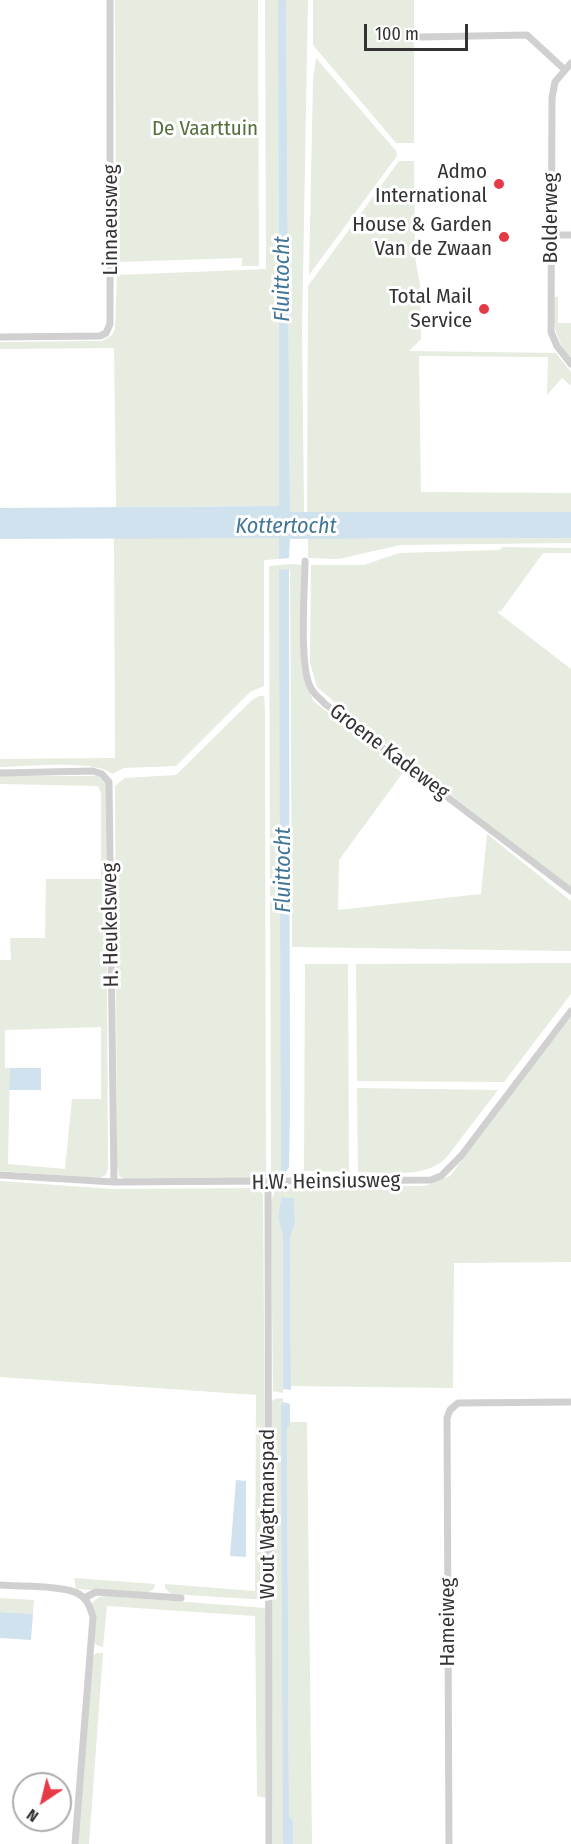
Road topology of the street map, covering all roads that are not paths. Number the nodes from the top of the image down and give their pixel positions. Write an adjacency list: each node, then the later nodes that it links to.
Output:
1 (110, 0): 7 (street, Linnaeusweg)
2 (421, 37): 4 (street)
3 (571, 63): 4 (street, Bolderweg)
4 (564, 69): 5 (street, Bolderweg)
5 (552, 235): 6 (street); 8 (street, Bolderweg)
6 (571, 235)
7 (0, 337)
8 (571, 364)
9 (305, 561): 11 (street, Groene Kadeweg)
10 (0, 773): 14 (street, H. Heukelsweg)
11 (571, 891)
12 (571, 1011): 15 (street, H.W. Heinsiusweg)
13 (0, 1175): 14 (street, H.W. Heinsiusweg)
14 (114, 1182): 15 (street, H.W. Heinsiusweg)
15 (268, 1183): 21 (street, Wout Wagtmanspad)
16 (571, 1402): 22 (street, Hameiweg)
17 (0, 1585): 18 (street)
18 (84, 1598): 19 (street); 20 (street)
19 (181, 1598)
20 (75, 1844)
21 (269, 1844)
22 (449, 1844)

